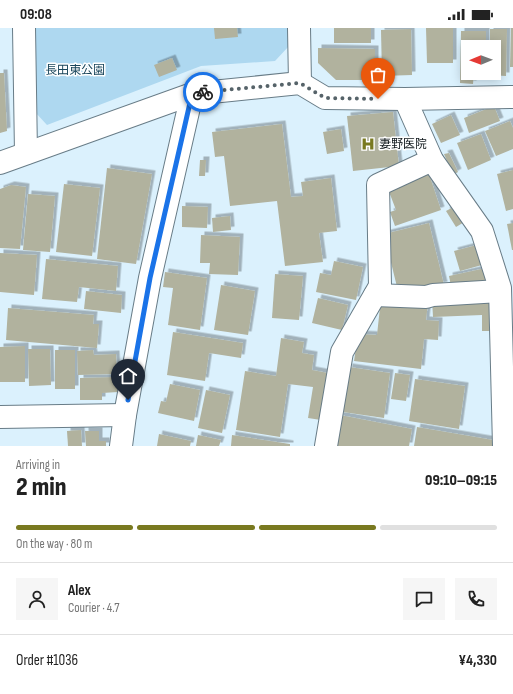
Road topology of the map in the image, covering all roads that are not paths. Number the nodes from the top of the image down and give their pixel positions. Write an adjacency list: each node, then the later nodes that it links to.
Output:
1 (24, 28): 7 (street)
2 (299, 28): 3 (street)
3 (300, 83): 4 (street); 6 (street)
4 (192, 94): 7 (street); 12 (street)
5 (513, 97): 6 (street)
6 (406, 99): 8 (street)
7 (26, 153): 9 (street)
8 (432, 160): 10 (street); 11 (street)
9 (0, 163)
10 (500, 291): 11 (street); 16 (street)
11 (375, 295): 15 (street)
12 (125, 415): 13 (street); 14 (street)
13 (0, 417)
14 (121, 446)
15 (326, 446)
16 (504, 446)

